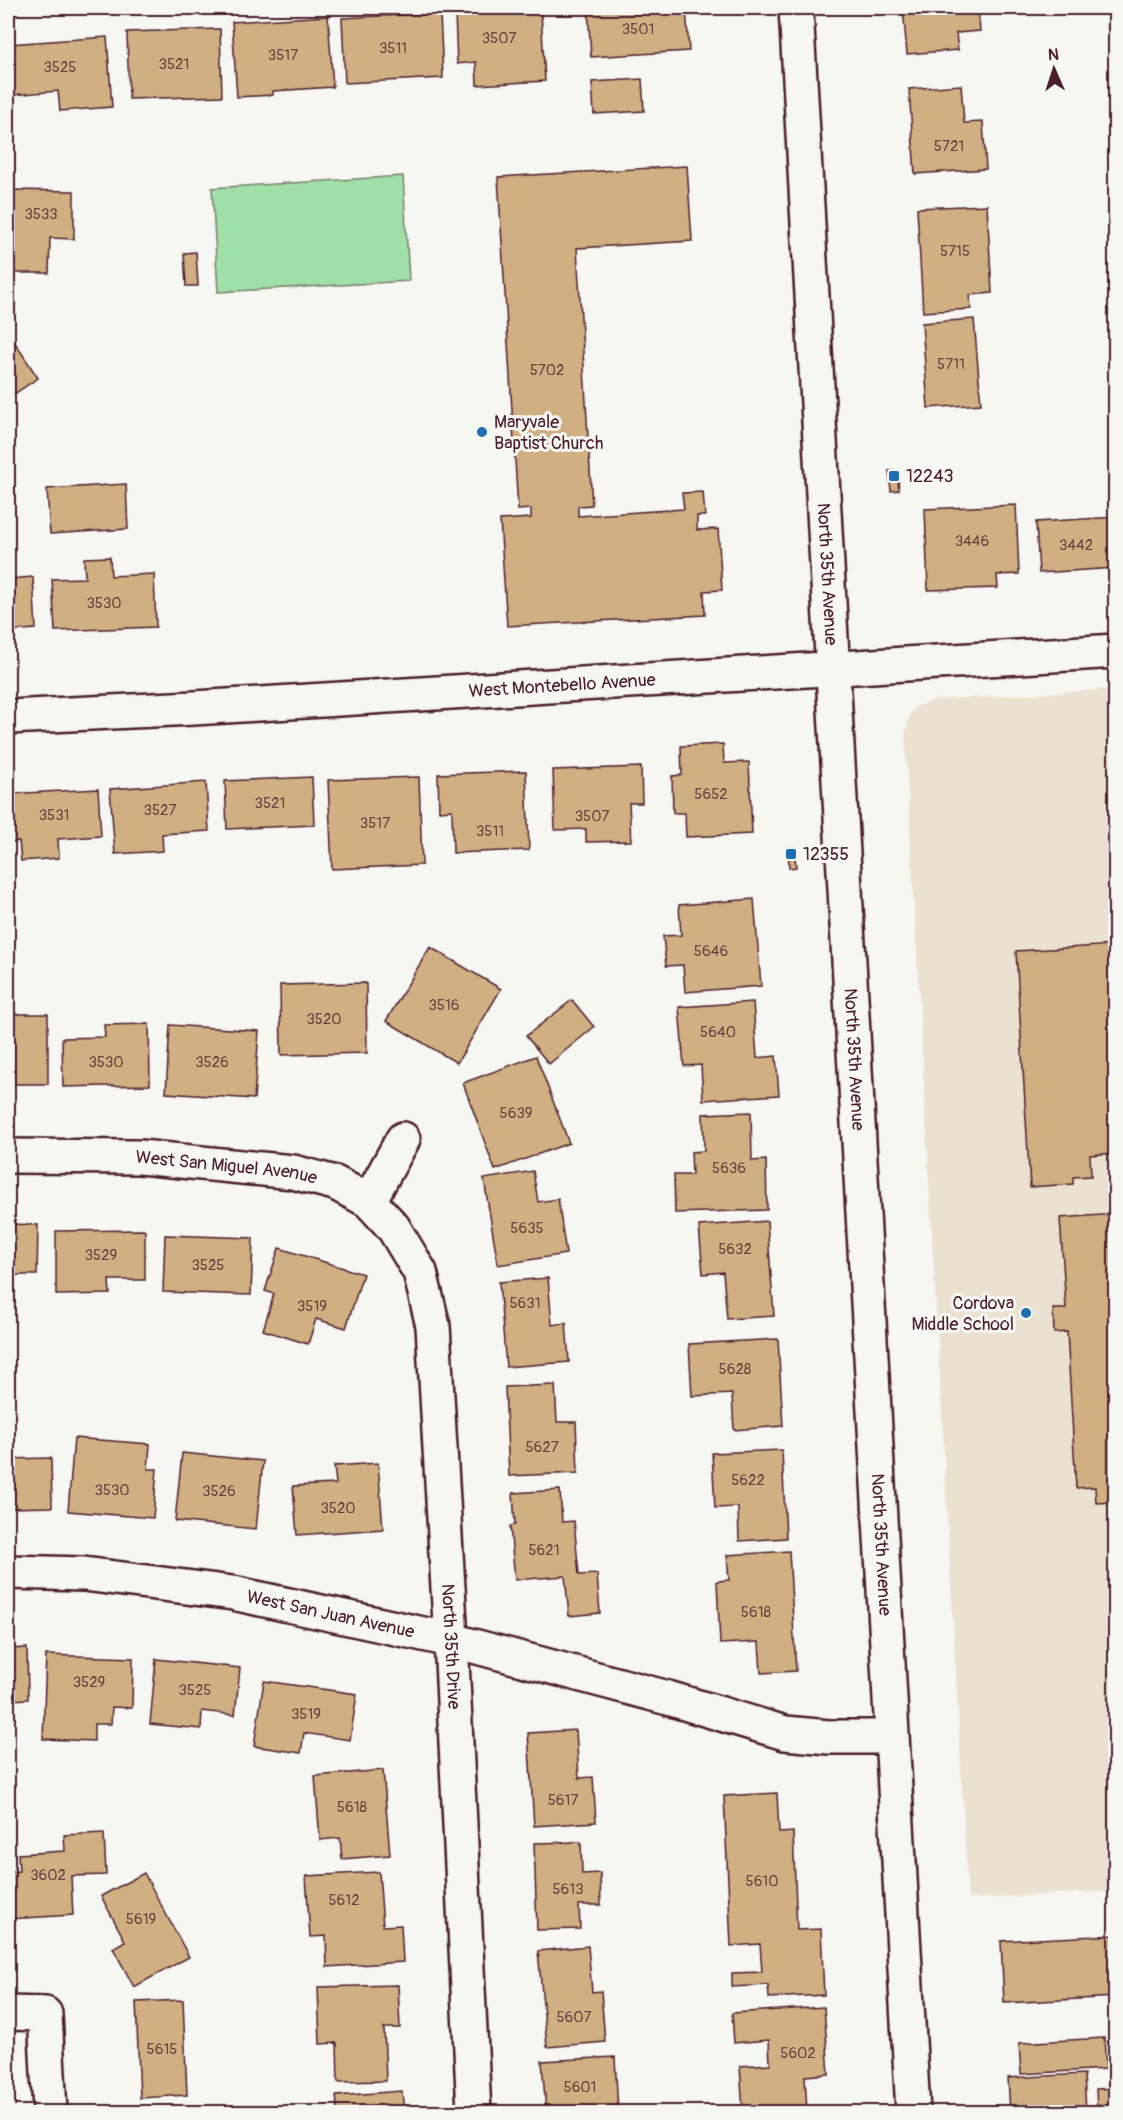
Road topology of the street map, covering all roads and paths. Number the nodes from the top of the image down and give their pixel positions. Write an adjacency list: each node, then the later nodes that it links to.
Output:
1 (796, 8): 3 (street, North 35th Avenue)
2 (1116, 651): 3 (street, West Montebello Avenue)
3 (831, 667): 4 (street, West Montebello Avenue); 10 (street, North 35th Avenue)
4 (8, 717)
5 (403, 1139): 7 (street)
6 (8, 1156): 7 (street, West San Miguel Avenue)
7 (369, 1201): 9 (street, North 35th Drive)
8 (8, 1572): 9 (street, West San Juan Avenue)
9 (451, 1641): 10 (street, West San Juan Avenue); 13 (street, North 35th Drive)
10 (891, 1737): 14 (street, North 35th Avenue)
11 (8, 2013): 12 (street)
12 (50, 2112)
13 (474, 2112)
14 (913, 2112)

